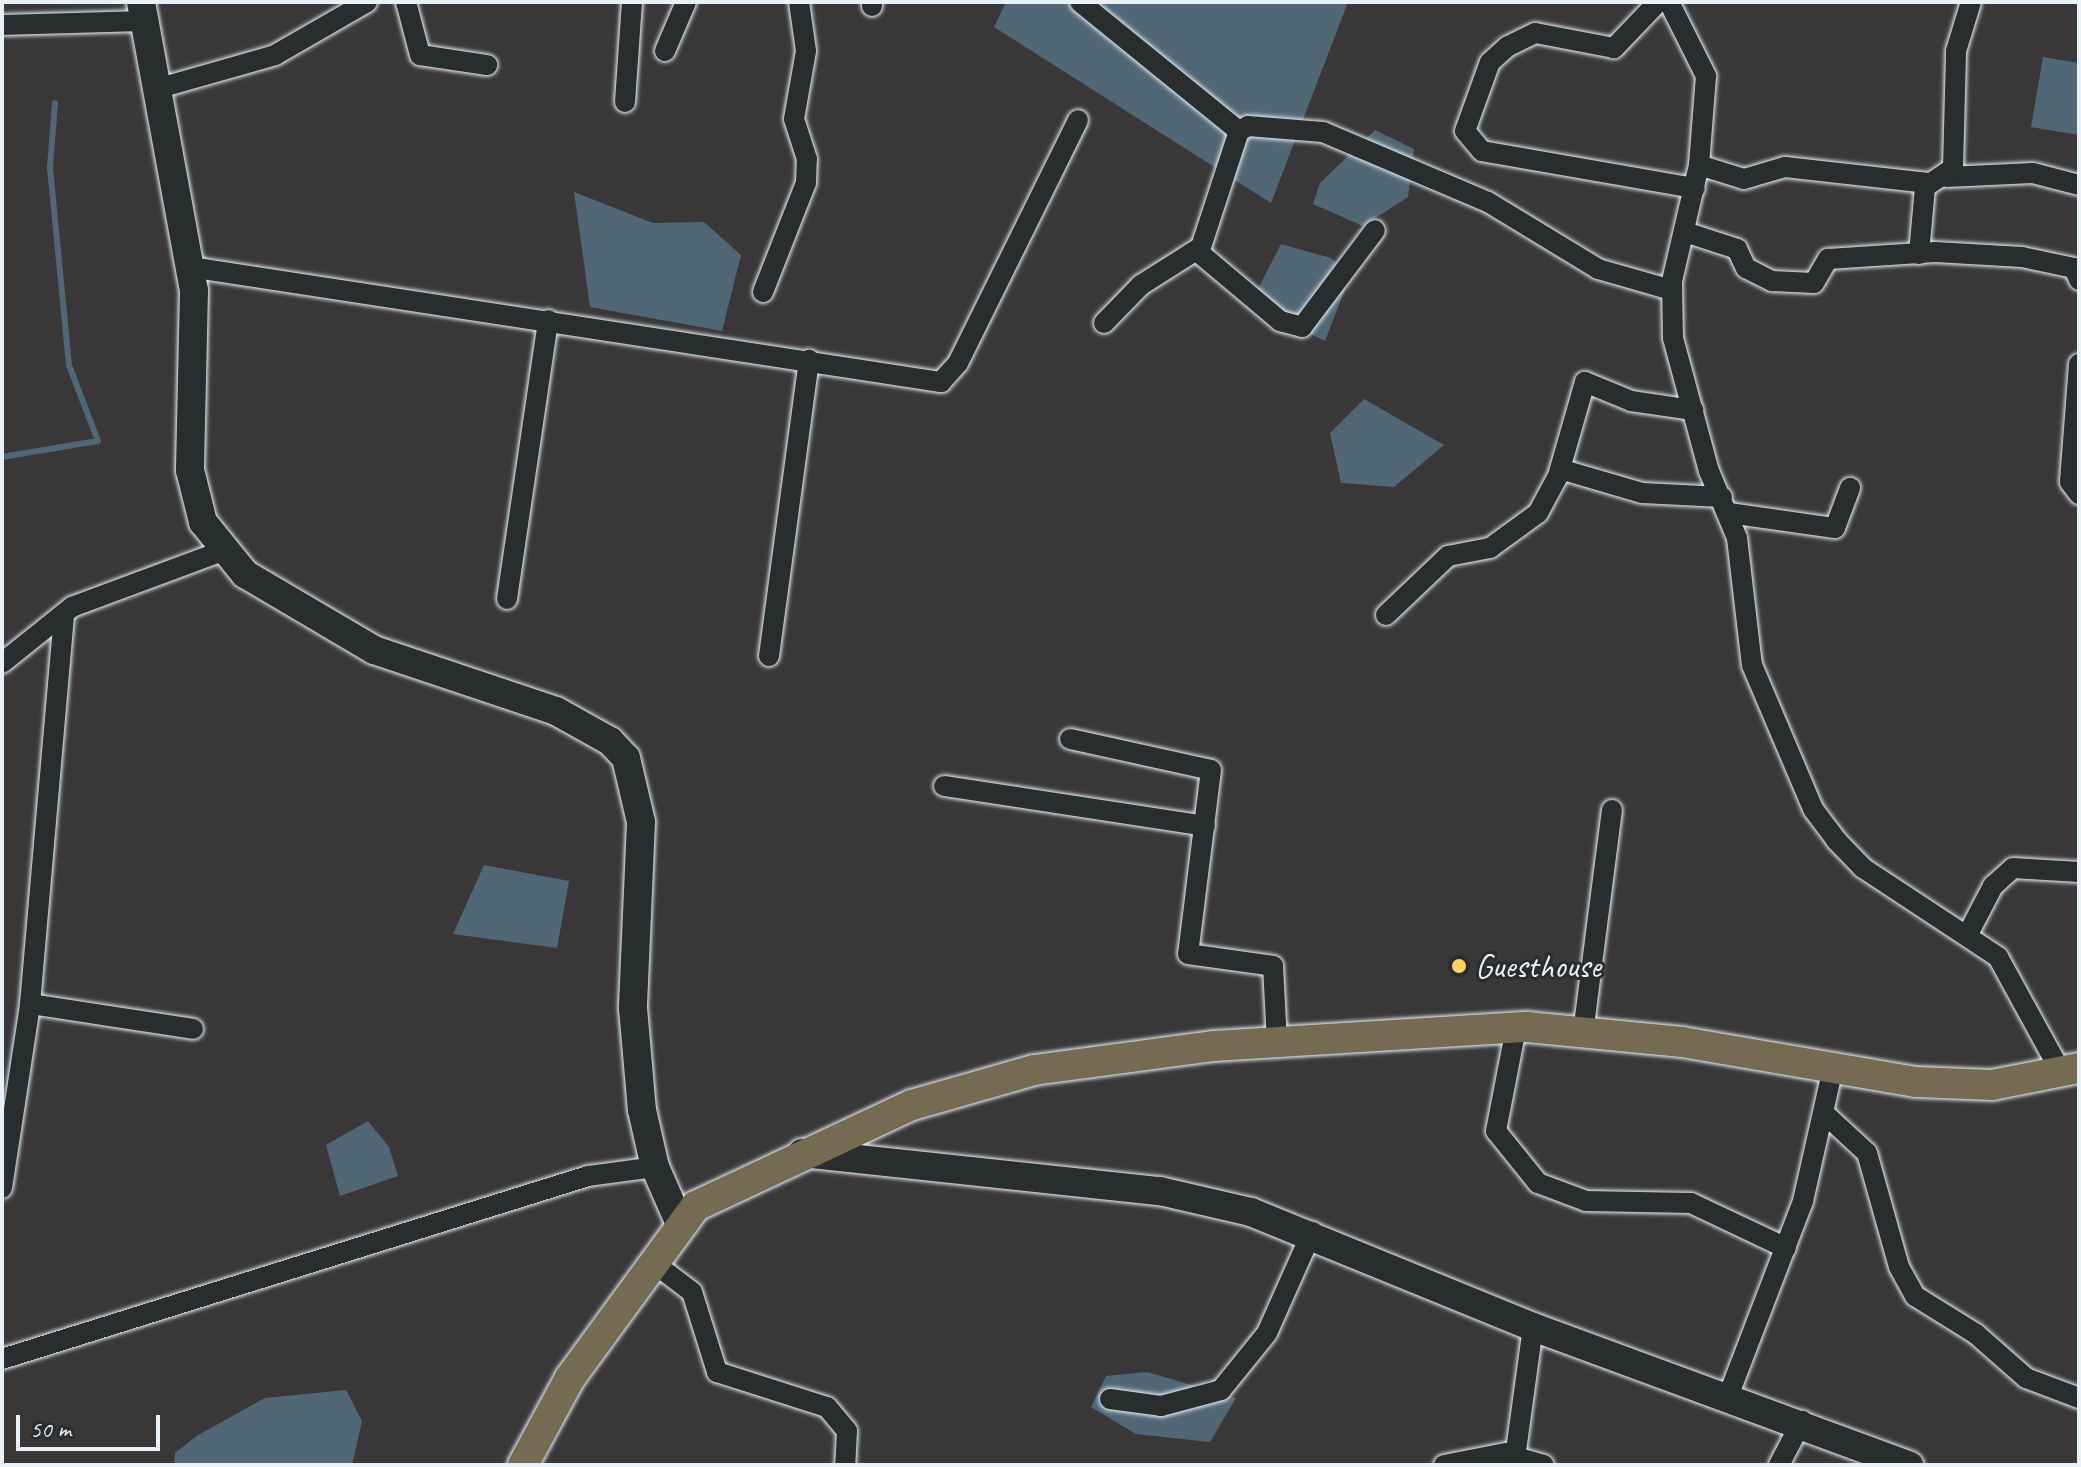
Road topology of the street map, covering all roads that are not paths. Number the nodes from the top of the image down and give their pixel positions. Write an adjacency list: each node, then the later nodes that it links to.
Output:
1 (367, 2): 14 (street)
2 (406, 2): 13 (street)
3 (632, 2): 15 (street)
4 (686, 2): 12 (street)
5 (799, 2): 29 (street)
6 (1080, 2): 17 (street)
7 (1658, 2): 21 (street)
8 (1669, 2): 18 (street)
9 (1971, 2): 19 (street)
10 (142, 12): 11 (street); 14 (main road)
11 (2, 25)
12 (665, 51)
13 (487, 65)
14 (156, 89): 26 (main road)
15 (625, 102)
16 (1078, 120): 32 (street)
17 (1239, 131): 24 (street); 28 (street)
18 (1699, 165): 19 (street); 21 (street)
19 (1938, 180): 20 (street); 25 (street)
20 (2079, 185)
21 (1695, 188): 23 (street)
22 (1375, 230): 24 (street)
23 (1685, 232): 25 (street); 28 (street)
24 (1197, 251): 31 (street)
25 (1919, 254): 27 (street)
26 (190, 267): 30 (street); 39 (main road)
27 (2079, 280)
28 (1671, 290): 34 (street)
29 (763, 292)
30 (548, 320): 32 (street); 40 (street)
31 (1104, 323)
32 (809, 360): 43 (street)
33 (2079, 364): 37 (street)
34 (1693, 410): 35 (street); 38 (street)
35 (1560, 469): 38 (street); 42 (street)
36 (1850, 488): 38 (street)
37 (2079, 494)
38 (1725, 505): 50 (street)
39 (220, 552): 41 (street); 60 (main road)
40 (507, 599)
41 (64, 613): 44 (street); 51 (street)
42 (1386, 615)
43 (769, 656)
44 (2, 663)
45 (1070, 739): 48 (street)
46 (944, 786): 48 (street)
47 (1612, 810): 54 (street)
48 (1205, 826): 55 (street)
49 (2079, 872): 50 (street)
50 (1969, 932): 56 (street)
51 (30, 1004): 53 (street); 61 (street)
52 (1516, 1028): 54 (main road); 55 (main road); 64 (street)
53 (193, 1029)
54 (1583, 1033): 57 (main road)
55 (1277, 1042): 59 (main road)
56 (2070, 1070): 57 (main road)
57 (1832, 1072): 58 (street)
58 (1827, 1116): 64 (street); 69 (street)
59 (802, 1153): 62 (main road); 63 (main road)
60 (655, 1167): 62 (main road); 67 (street)
61 (2, 1188)
62 (680, 1224): 65 (main road)
63 (1312, 1232): 66 (main road); 70 (street)
64 (1786, 1248): 68 (street)
65 (655, 1264): 73 (main road); 74 (street)
66 (1533, 1327): 68 (main road); 72 (street)
67 (2, 1359)
68 (1729, 1394): 71 (main road)
69 (2079, 1398)
70 (1110, 1399)
71 (1802, 1421): 77 (street); 78 (main road)
72 (1509, 1455): 75 (street); 76 (street)
73 (523, 1465)
74 (845, 1465)
75 (1444, 1465)
76 (1544, 1465)
77 (1779, 1465)
78 (1909, 1465)

